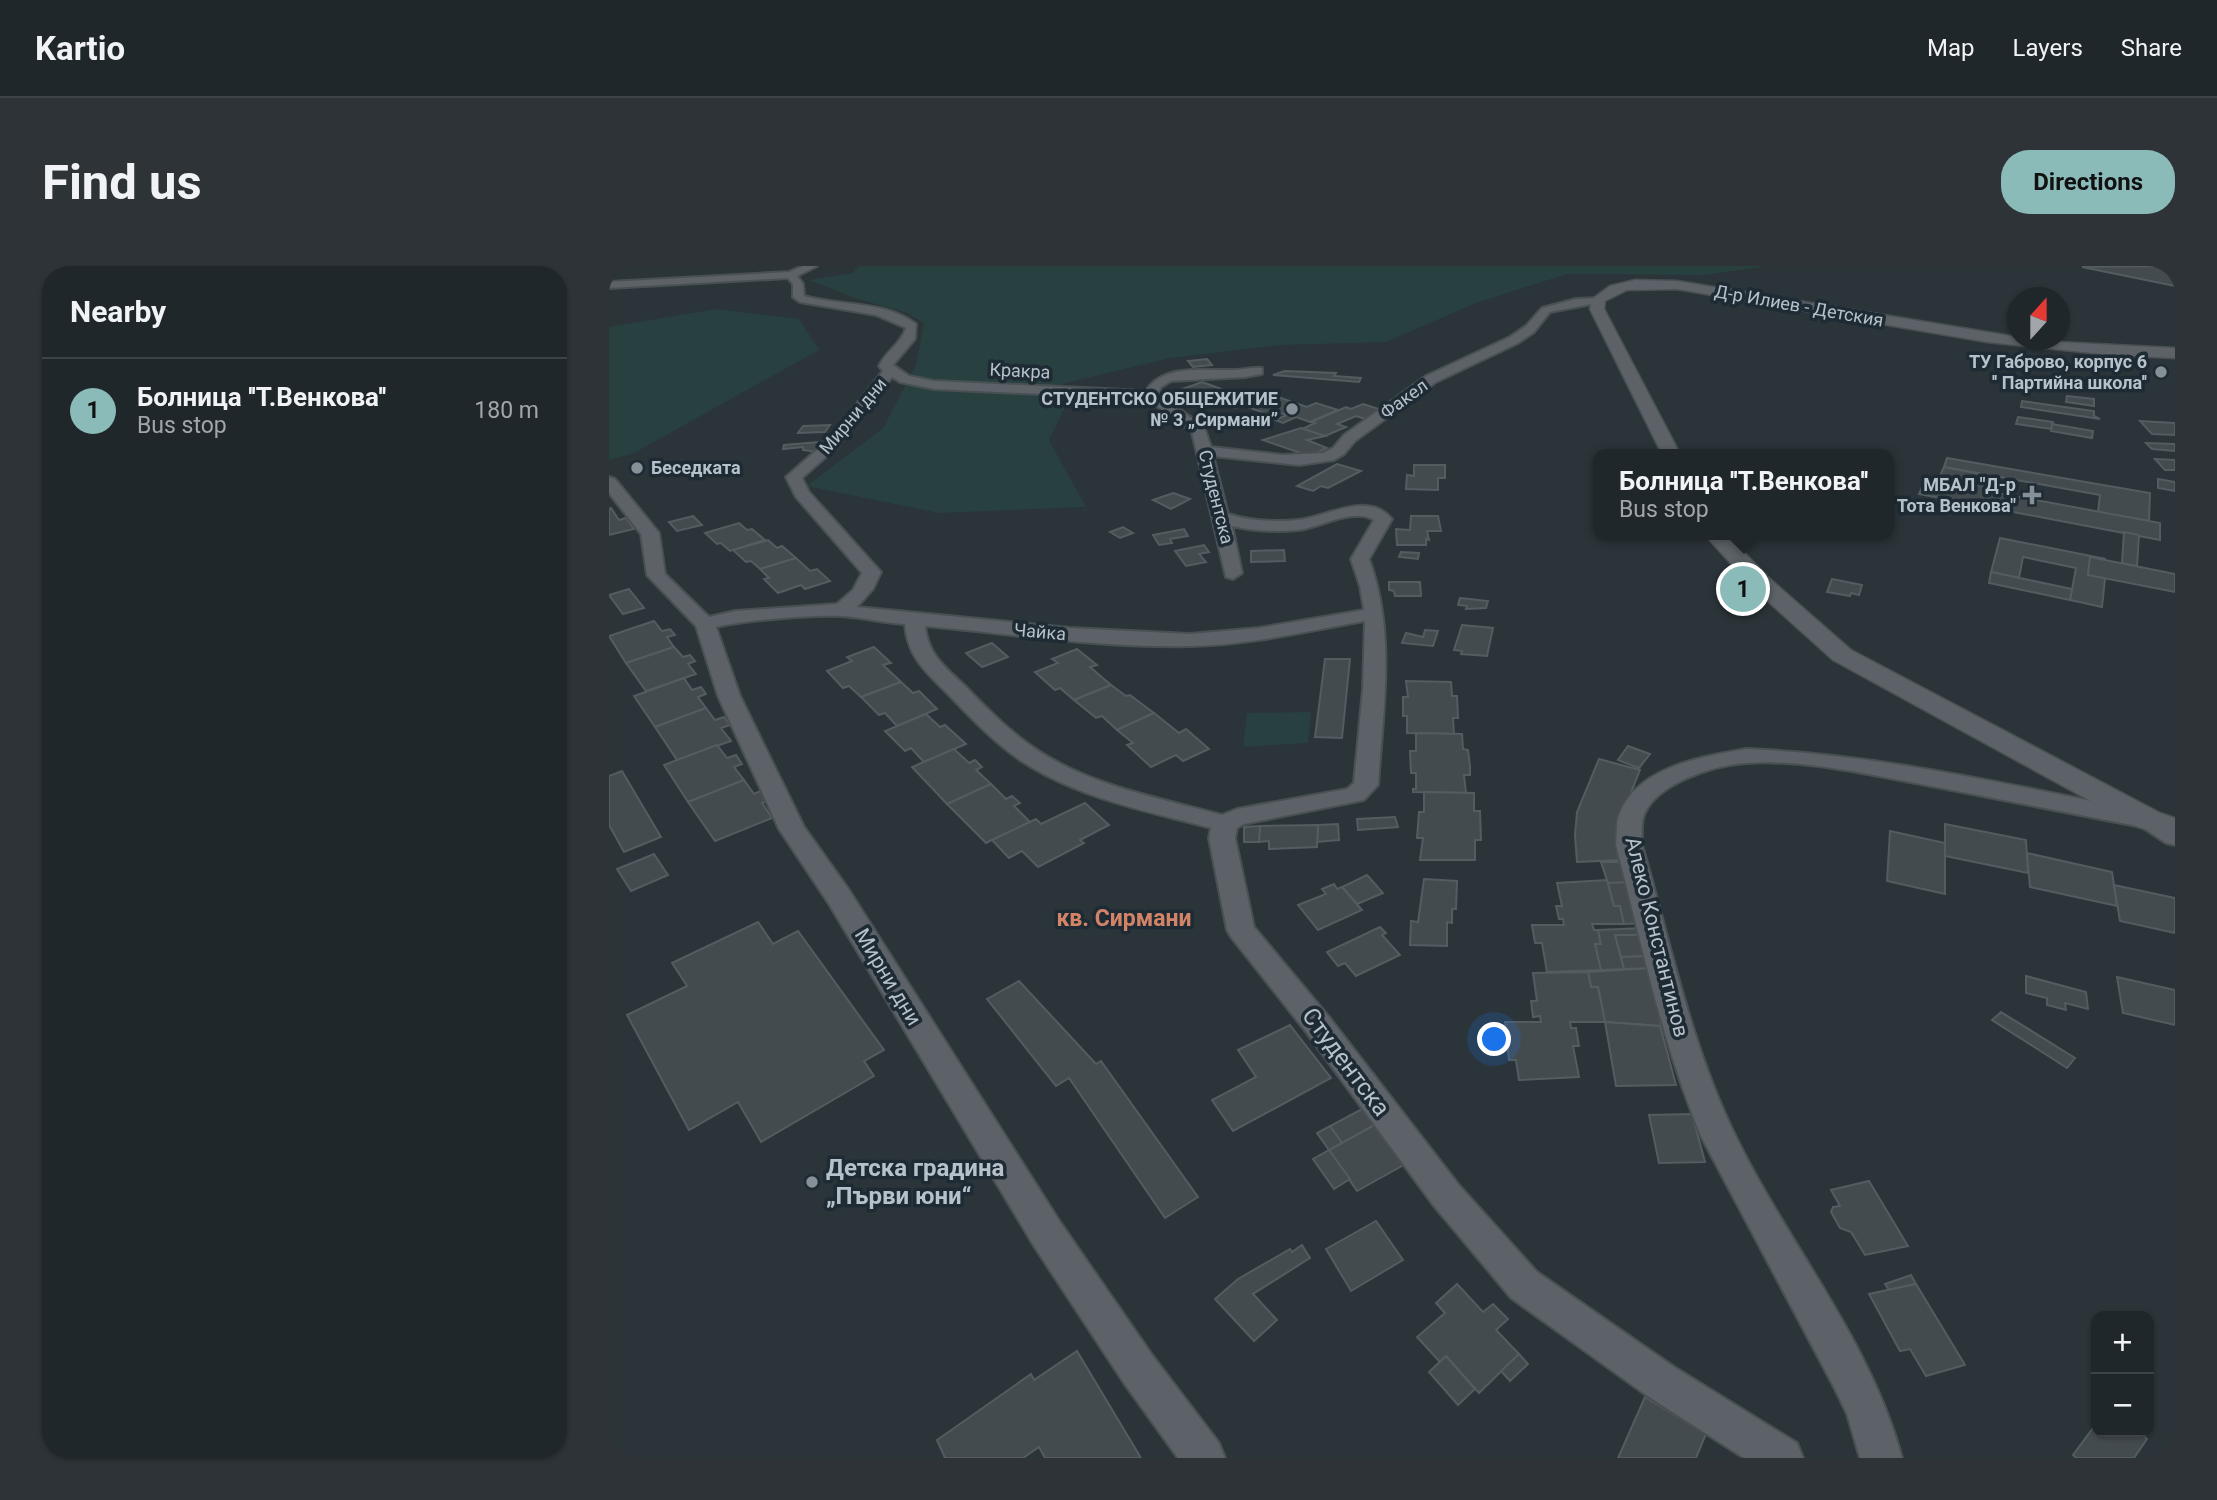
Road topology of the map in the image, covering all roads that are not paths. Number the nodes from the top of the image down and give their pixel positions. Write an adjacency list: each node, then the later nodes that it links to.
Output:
1 (812, 266): 2 (street)
2 (791, 275): 3 (street); 6 (street, Мирни дни)
3 (609, 285)
4 (1598, 300): 5 (street, Д-р Илиев - Детския); 9 (street); 10 (street, Факел)
5 (2175, 353)
6 (891, 371): 8 (street, Кракра); 16 (street, Мирни дни)
7 (1257, 371): 8 (street)
8 (1150, 396): 10 (street, Студентска)
9 (1668, 449)
10 (1203, 452): 12 (street, Студентска)
11 (609, 482): 19 (street, Мирни дни)
12 (1220, 517): 13 (street); 15 (street, Студентска)
13 (1383, 519): 17 (street)
14 (1720, 540): 21 (street)
15 (1233, 573)
16 (842, 610): 18 (street, Чайка); 19 (street, Чайка)
17 (1374, 614): 18 (street, Чайка); 20 (street)
18 (915, 620): 20 (street)
19 (705, 624): 23 (street, Мирни дни)
20 (1225, 824): 24 (street, Студентска)
21 (2162, 824): 22 (street); 25 (street, Алеко Константинов)
22 (2175, 837)
23 (1204, 1458)
24 (1782, 1458)
25 (1881, 1458)

